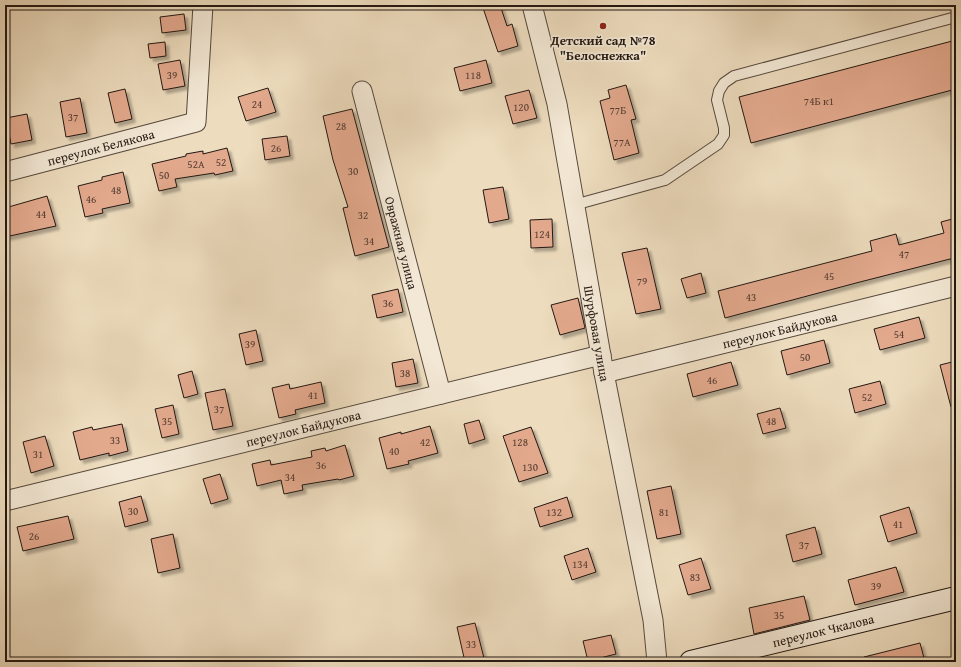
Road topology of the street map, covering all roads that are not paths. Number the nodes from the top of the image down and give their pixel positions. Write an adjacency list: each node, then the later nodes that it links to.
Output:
1 (203, 5): 5 (street, переулок Белякова)
2 (532, 5): 6 (street, Шурфовая улица)
3 (956, 17): 6 (lane)
4 (362, 91): 9 (street, Овражная улица)
5 (5, 172)
6 (574, 205): 8 (street, Шурфовая улица)
7 (956, 286): 8 (street, переулок Байдукова)
8 (602, 364): 9 (street, переулок Байдукова); 12 (street, Шурфовая улица)
9 (441, 394): 10 (street, переулок Байдукова)
10 (5, 501)
11 (956, 598): 13 (street, переулок Чкалова)
12 (657, 662)
13 (691, 662)

